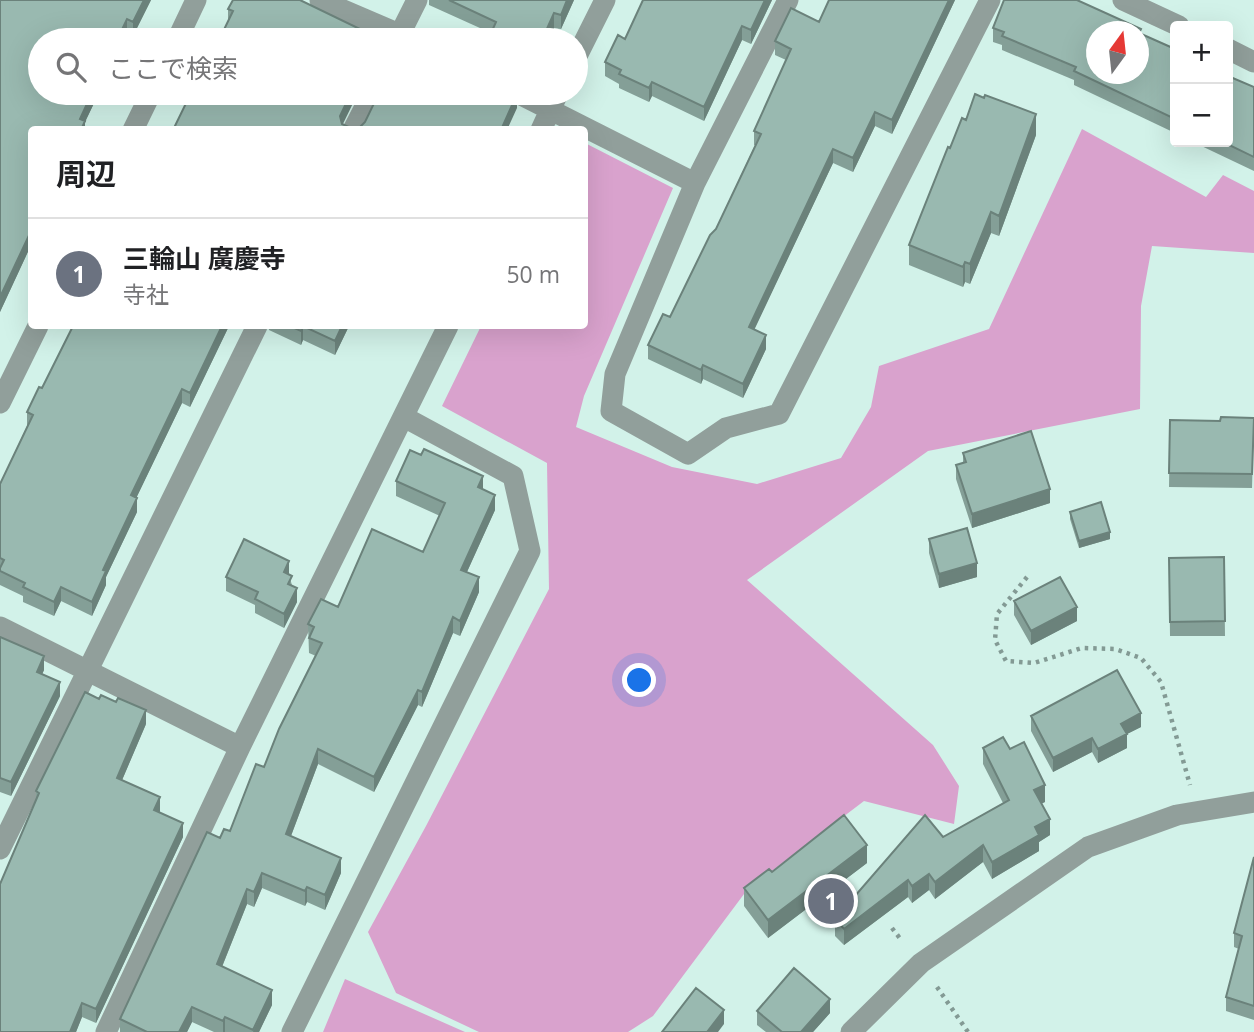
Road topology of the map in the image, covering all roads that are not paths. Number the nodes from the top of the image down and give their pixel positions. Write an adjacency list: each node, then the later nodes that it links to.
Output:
1 (196, 0): 9 (street)
2 (320, 0): 10 (street)
3 (417, 0): 11 (street)
4 (605, 0): 12 (street)
5 (788, 0): 22 (street)
6 (990, 0): 22 (street)
7 (1123, 0): 8 (street)
8 (1170, 22)
9 (183, 28)
10 (381, 28)
11 (407, 28)
12 (588, 34)
13 (1233, 52): 14 (street)
14 (1254, 62)
15 (145, 105): 19 (street)
16 (366, 105): 20 (street)
17 (552, 105): 21 (street)
18 (561, 105): 22 (street)
19 (135, 126)
20 (356, 126)
21 (543, 126)
22 (695, 183)
23 (37, 329): 26 (street)
24 (256, 329): 29 (street)
25 (447, 329): 27 (street)
26 (0, 403)
27 (404, 417): 30 (street); 34 (street)
28 (0, 627): 29 (street)
29 (88, 670): 30 (street); 32 (street)
30 (240, 747): 33 (street)
31 (1254, 802): 35 (street)
32 (0, 849)
33 (106, 1032)
34 (292, 1032)
35 (851, 1032)

